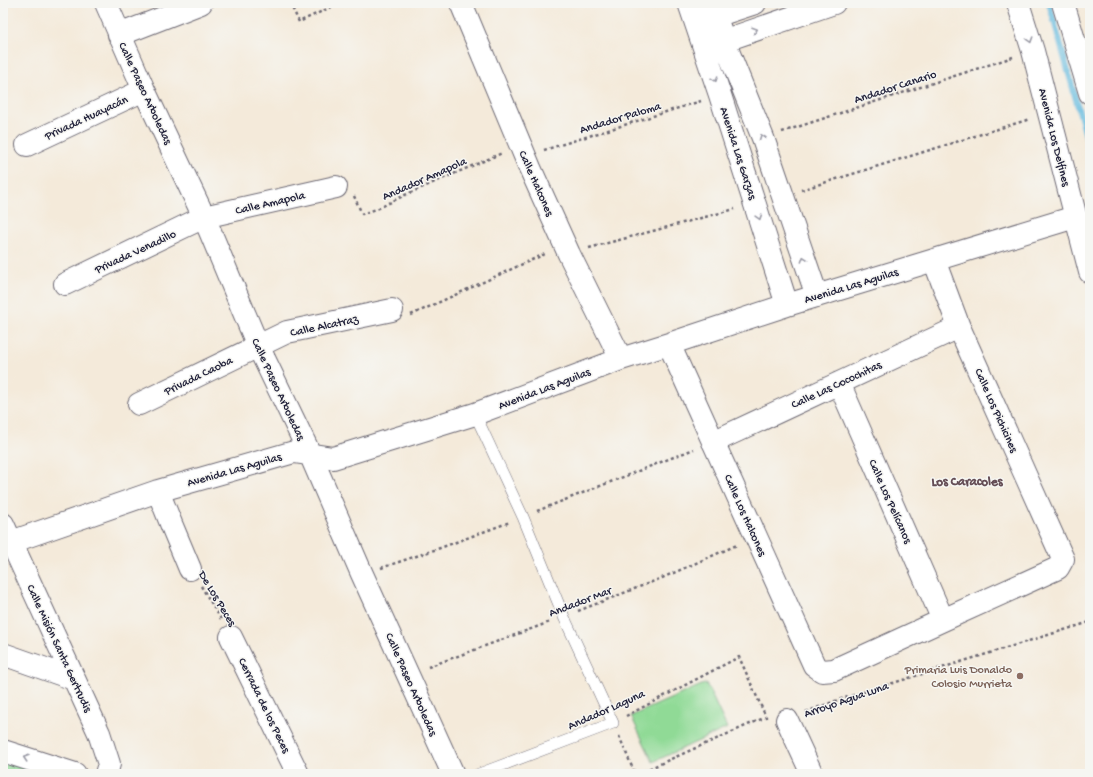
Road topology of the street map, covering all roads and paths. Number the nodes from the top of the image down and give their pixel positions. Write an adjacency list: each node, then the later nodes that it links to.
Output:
1 (106, 3): 12 (street, Calle Paseo Arboledas)
2 (201, 3): 12 (street)
3 (290, 3): 4 (path)
4 (340, 3)
5 (461, 3): 21 (street, Calle Halcones)
6 (755, 3): 10 (street)
7 (834, 3): 13 (street, one-way to 7)
8 (1018, 3): 14 (street, Avenida Los Delfines, one-way to 14)
9 (1063, 3): 16 (street)
10 (713, 9): 11 (street); 13 (street, Avenida Las Garzas)
11 (692, 13): 13 (street, Avenida Las Garzas)
12 (119, 35): 15 (street, Calle Paseo Arboledas)
13 (714, 44): 17 (street, Avenida Las Garzas, one-way to 17); 19 (street, Avenida Las Garzas, one-way to 13)
14 (1033, 51): 18 (street, Avenida Los Delfines); 19 (path, Andador Canario)
15 (144, 90): 20 (street, Privada Huayacán); 24 (street, Calle Paseo Arboledas)
16 (1090, 93)
17 (720, 95): 21 (path, Andador Paloma); 30 (street, Avenida Las Garzas, one-way to 30)
18 (1049, 112): 23 (path); 25 (street, Avenida Los Delfines)
19 (762, 138): 23 (street, Avenida Las Garzas)
20 (27, 145)
21 (526, 156): 22 (path, Andador Amapola); 35 (street, Calle Halcones)
22 (344, 191): 24 (street, Calle Amapola)
23 (782, 196): 29 (street, Avenida Las Garzas, one-way to 23)
24 (204, 217): 28 (street, Privada Venadillo); 34 (street, Calle Paseo Arboledas)
25 (1075, 217): 26 (street, Avenida Las Aguilas); 27 (street, Avenida Los Delfines)
26 (934, 260): 29 (street, Avenida Las Aguilas); 32 (street, Calle Los Pichicines)
27 (1090, 272)
28 (65, 284)
29 (817, 296): 30 (street, Avenida Las Aguilas)
30 (787, 305): 33 (street, Avenida Las Aguilas)
31 (392, 310): 34 (street, Calle Alcatraz)
32 (960, 327): 36 (street, Calle Las Cocochitas); 46 (street, Calle Los Pichicines)
33 (669, 344): 35 (street, Avenida Las Aguilas); 39 (street, Calle Los Halcones)
34 (258, 346): 37 (street, Privada Caoba); 40 (street, Calle Paseo Arboledas)
35 (621, 359): 38 (street, Avenida Las Aguilas)
36 (839, 383): 39 (street, Calle Las Cocochitas); 46 (street, Calle Los Pelícanos)
37 (139, 404)
38 (475, 414): 40 (street, Avenida Las Aguilas); 45 (lane)
39 (713, 442): 43 (street, Calle Los Halcones)
40 (310, 454): 41 (street, Avenida Las Aguilas); 50 (street, Calle Paseo Arboledas)
41 (158, 491): 42 (street, Avenida Las Aguilas); 44 (street)
42 (7, 533): 51 (street, Calle Misión Santa Gertrudis)
43 (756, 537): 45 (path, Andador Mar); 46 (street, Calle Los Halcones)
44 (190, 569): 48 (path, De Los Peces)
45 (564, 617): 50 (path, Andador Mar); 53 (lane)
46 (943, 620)
47 (1090, 622): 52 (path, Arroyo Agua Luna)
48 (231, 637): 57 (street, Cerrada de los Peces)
49 (3, 654): 51 (street)
50 (408, 674): 58 (street, Calle Paseo Arboledas)
51 (74, 679): 56 (street, Calle Misión Santa Gertrudis)
52 (787, 720): 61 (street)
53 (613, 722): 59 (lane, Andador Laguna); 60 (path); 60 (path, Andador Laguna)
54 (3, 751): 55 (street, one-way to 54)
55 (75, 774)
56 (106, 774)
57 (298, 774)
58 (453, 774)
59 (480, 774)
60 (636, 774)
61 (812, 774)

